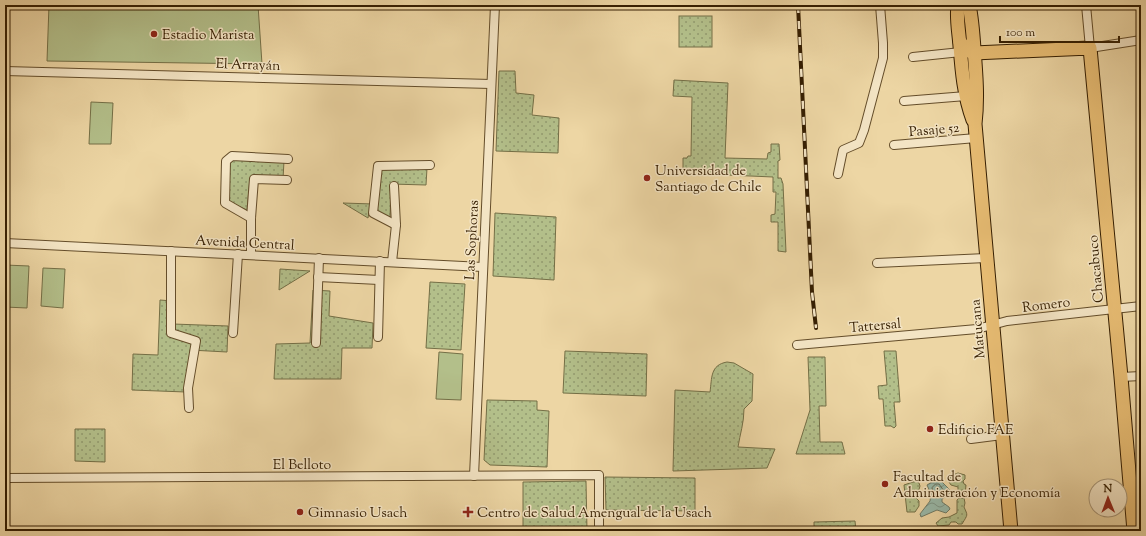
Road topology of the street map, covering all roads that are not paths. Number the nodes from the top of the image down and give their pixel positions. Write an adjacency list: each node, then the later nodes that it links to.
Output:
1 (495, 5): 12 (street, Las Sophoras)
2 (880, 5): 20 (street)
3 (958, 5): 7 (main road, Matucana)
4 (968, 5): 9 (main road, Matucana)
5 (1086, 5): 8 (street, Chacabuco)
6 (1141, 40): 8 (street)
7 (960, 47): 9 (main road); 10 (street); 13 (main road, Matucana)
8 (1090, 48): 9 (main road); 38 (main road, Chacabuco)
9 (974, 53): 15 (main road, Matucana)
10 (912, 57)
11 (5, 71): 12 (street, El Arrayán)
12 (491, 84): 34 (street, Las Sophoras)
13 (966, 96): 14 (street); 15 (main road, Matucana)
14 (904, 101)
15 (974, 124): 16 (main road, Matucana)
16 (976, 138): 17 (street, Pasaje 52); 30 (main road, Matucana)
17 (894, 146)
18 (288, 159): 23 (street)
19 (430, 165): 24 (street)
20 (838, 174)
21 (287, 180): 23 (street)
22 (394, 186): 24 (street)
23 (251, 218): 28 (street)
24 (396, 225): 32 (street)
25 (5, 243): 26 (street, Avenida Central)
26 (171, 251): 27 (street, Avenida Central); 47 (street)
27 (238, 254): 28 (street, Avenida Central); 41 (street)
28 (251, 255): 29 (street, Avenida Central)
29 (319, 258): 31 (street, Avenida Central); 35 (street)
30 (986, 258): 33 (street); 39 (main road, Matucana)
31 (380, 262): 32 (street, Avenida Central); 36 (street)
32 (392, 262): 34 (street, Avenida Central)
33 (877, 263)
34 (483, 267): 50 (street, Las Sophoras)
35 (318, 277): 36 (street); 43 (street)
36 (379, 280): 42 (street)
37 (1141, 306): 38 (street, Romero)
38 (1114, 309): 39 (street, Romero); 46 (main road, Chacabuco)
39 (992, 325): 40 (street, Romero); 48 (main road, Matucana)
40 (955, 332): 44 (street, Tattersal)
41 (233, 333)
42 (378, 337)
43 (316, 343)
44 (797, 345)
45 (1141, 376): 46 (street)
46 (1121, 377): 54 (main road, Chacabuco)
47 (189, 408)
48 (1002, 435): 49 (street); 53 (main road, Matucana)
49 (971, 438)
50 (474, 476): 51 (street, El Belloto); 52 (street, El Belloto)
51 (5, 478)
52 (599, 531)
53 (1011, 531)
54 (1134, 531)

